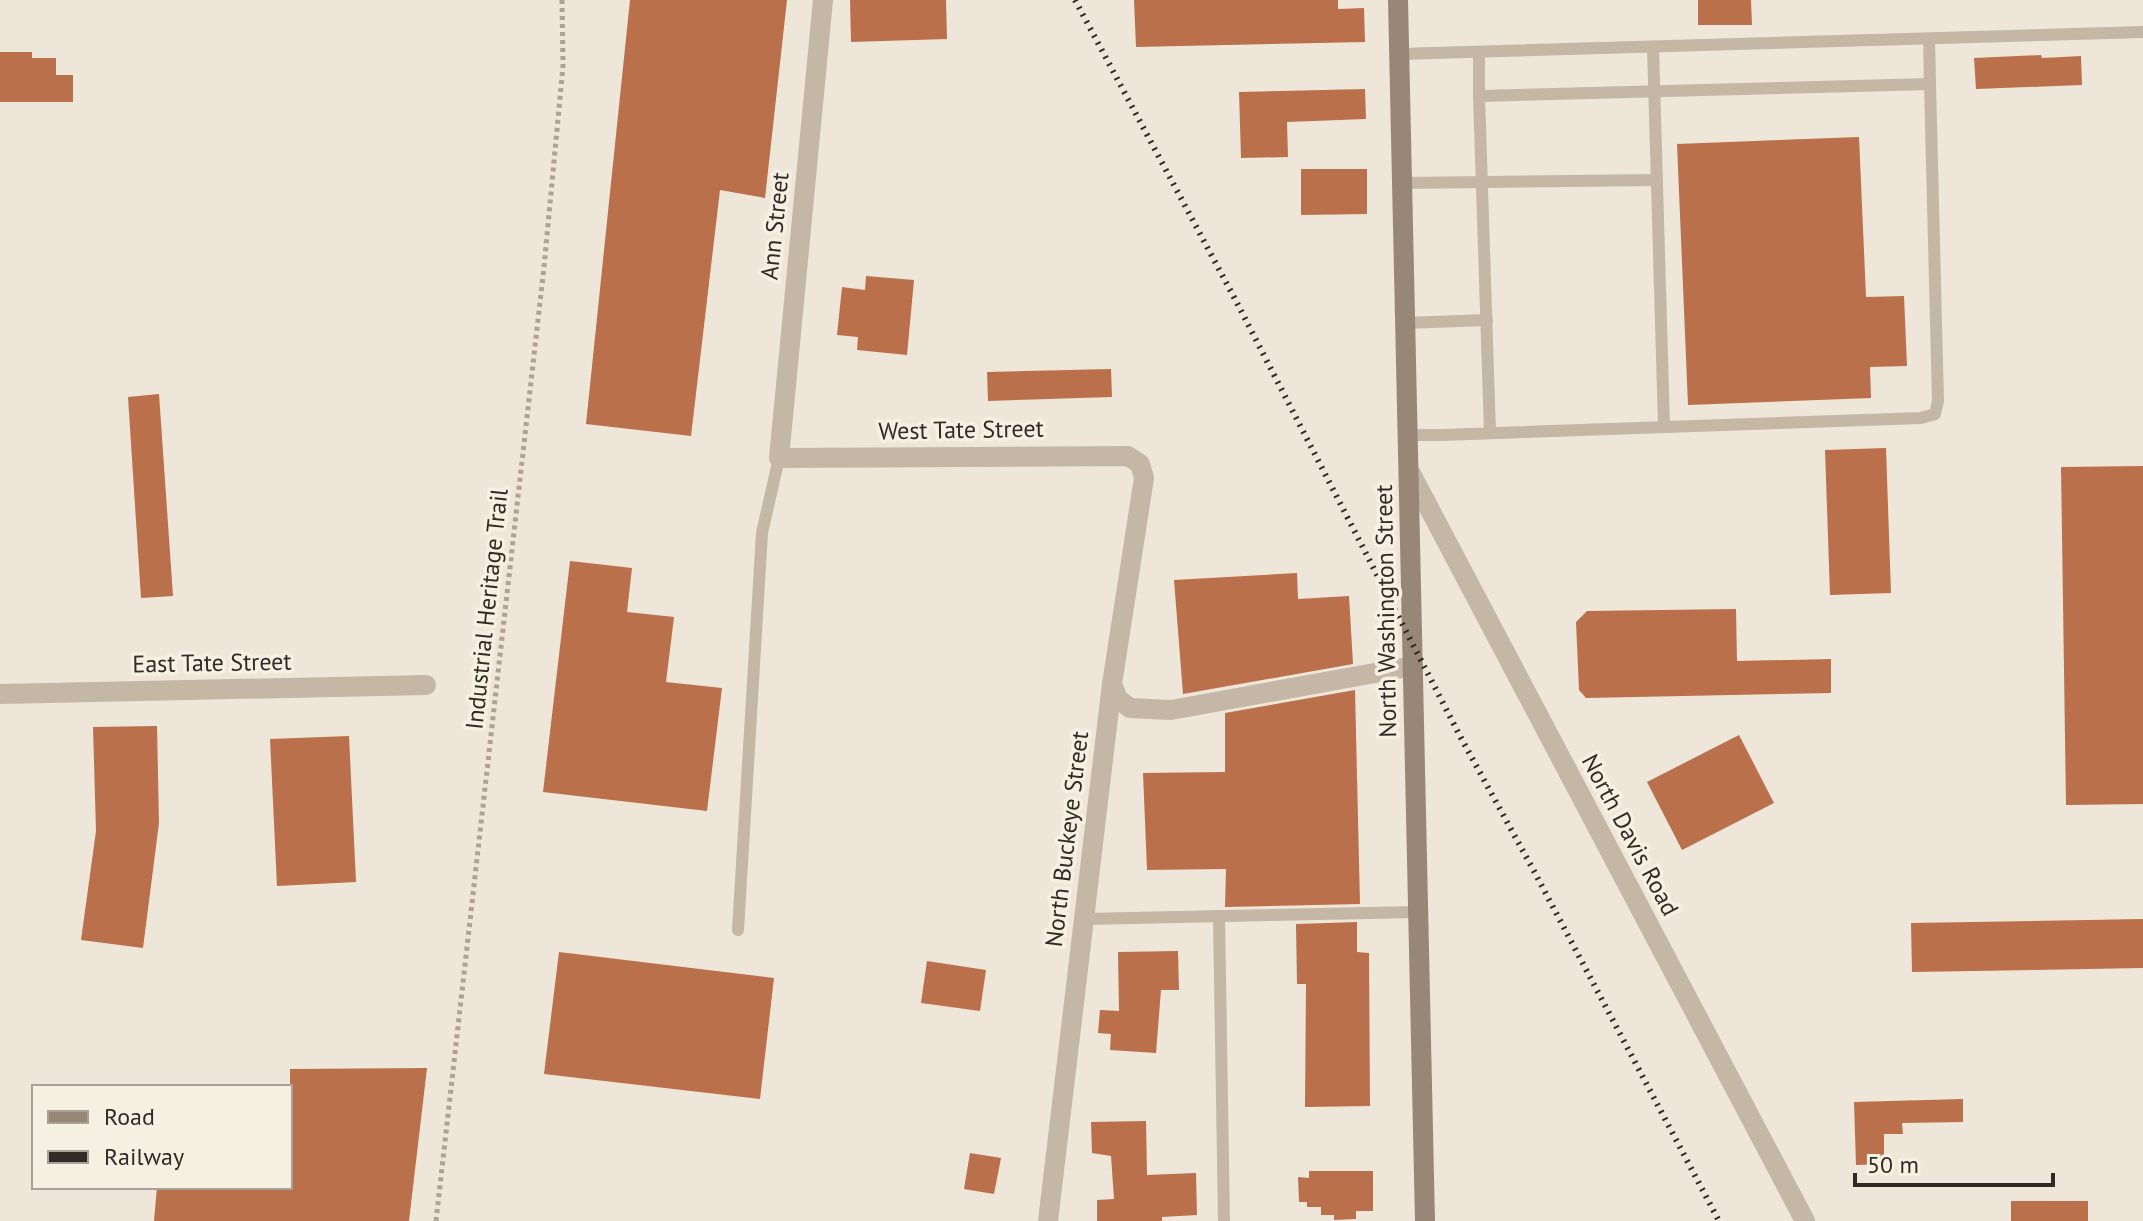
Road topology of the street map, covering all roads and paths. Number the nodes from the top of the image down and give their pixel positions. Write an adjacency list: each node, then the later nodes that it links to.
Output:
1 (562, 0): 31 (path, Industrial Heritage Trail)
2 (823, 0): 20 (street, Ann Street)
3 (1398, 0): 8 (main road, North Washington Street)
4 (2143, 32): 5 (lane)
5 (1929, 39): 6 (lane); 9 (lane)
6 (1653, 47): 7 (lane); 10 (lane)
7 (1479, 52): 8 (lane); 11 (lane)
8 (1399, 54): 13 (main road, North Washington Street)
9 (1930, 84): 10 (lane); 17 (lane)
10 (1654, 92): 11 (lane); 12 (lane)
11 (1479, 96): 14 (lane)
12 (1657, 180): 14 (lane); 17 (lane)
13 (1402, 183): 14 (lane); 16 (main road, North Washington Street)
14 (1482, 184): 15 (lane)
15 (1487, 320): 16 (lane); 18 (lane)
16 (1406, 323): 19 (main road, North Washington Street)
17 (1664, 426): 18 (lane)
18 (1490, 433): 19 (lane)
19 (1409, 435): 22 (main road, North Washington Street)
20 (779, 458): 21 (street, West Tate Street); 30 (lane)
21 (1140, 464): 24 (street, North Buckeye Street)
22 (1410, 472): 23 (main road, North Washington Street); 35 (street, North Davis Road)
23 (1413, 666): 24 (street); 27 (main road, North Washington Street)
24 (1112, 684): 29 (street, North Buckeye Street)
25 (426, 685): 26 (street, East Tate Street)
26 (0, 694)
27 (1418, 912): 28 (lane); 34 (main road, North Washington Street)
28 (1219, 916): 29 (lane); 33 (lane)
29 (1084, 919): 32 (street, North Buckeye Street)
30 (738, 930)
31 (436, 1221)
32 (1048, 1221)
33 (1224, 1221)
34 (1425, 1221)
35 (1805, 1221)

